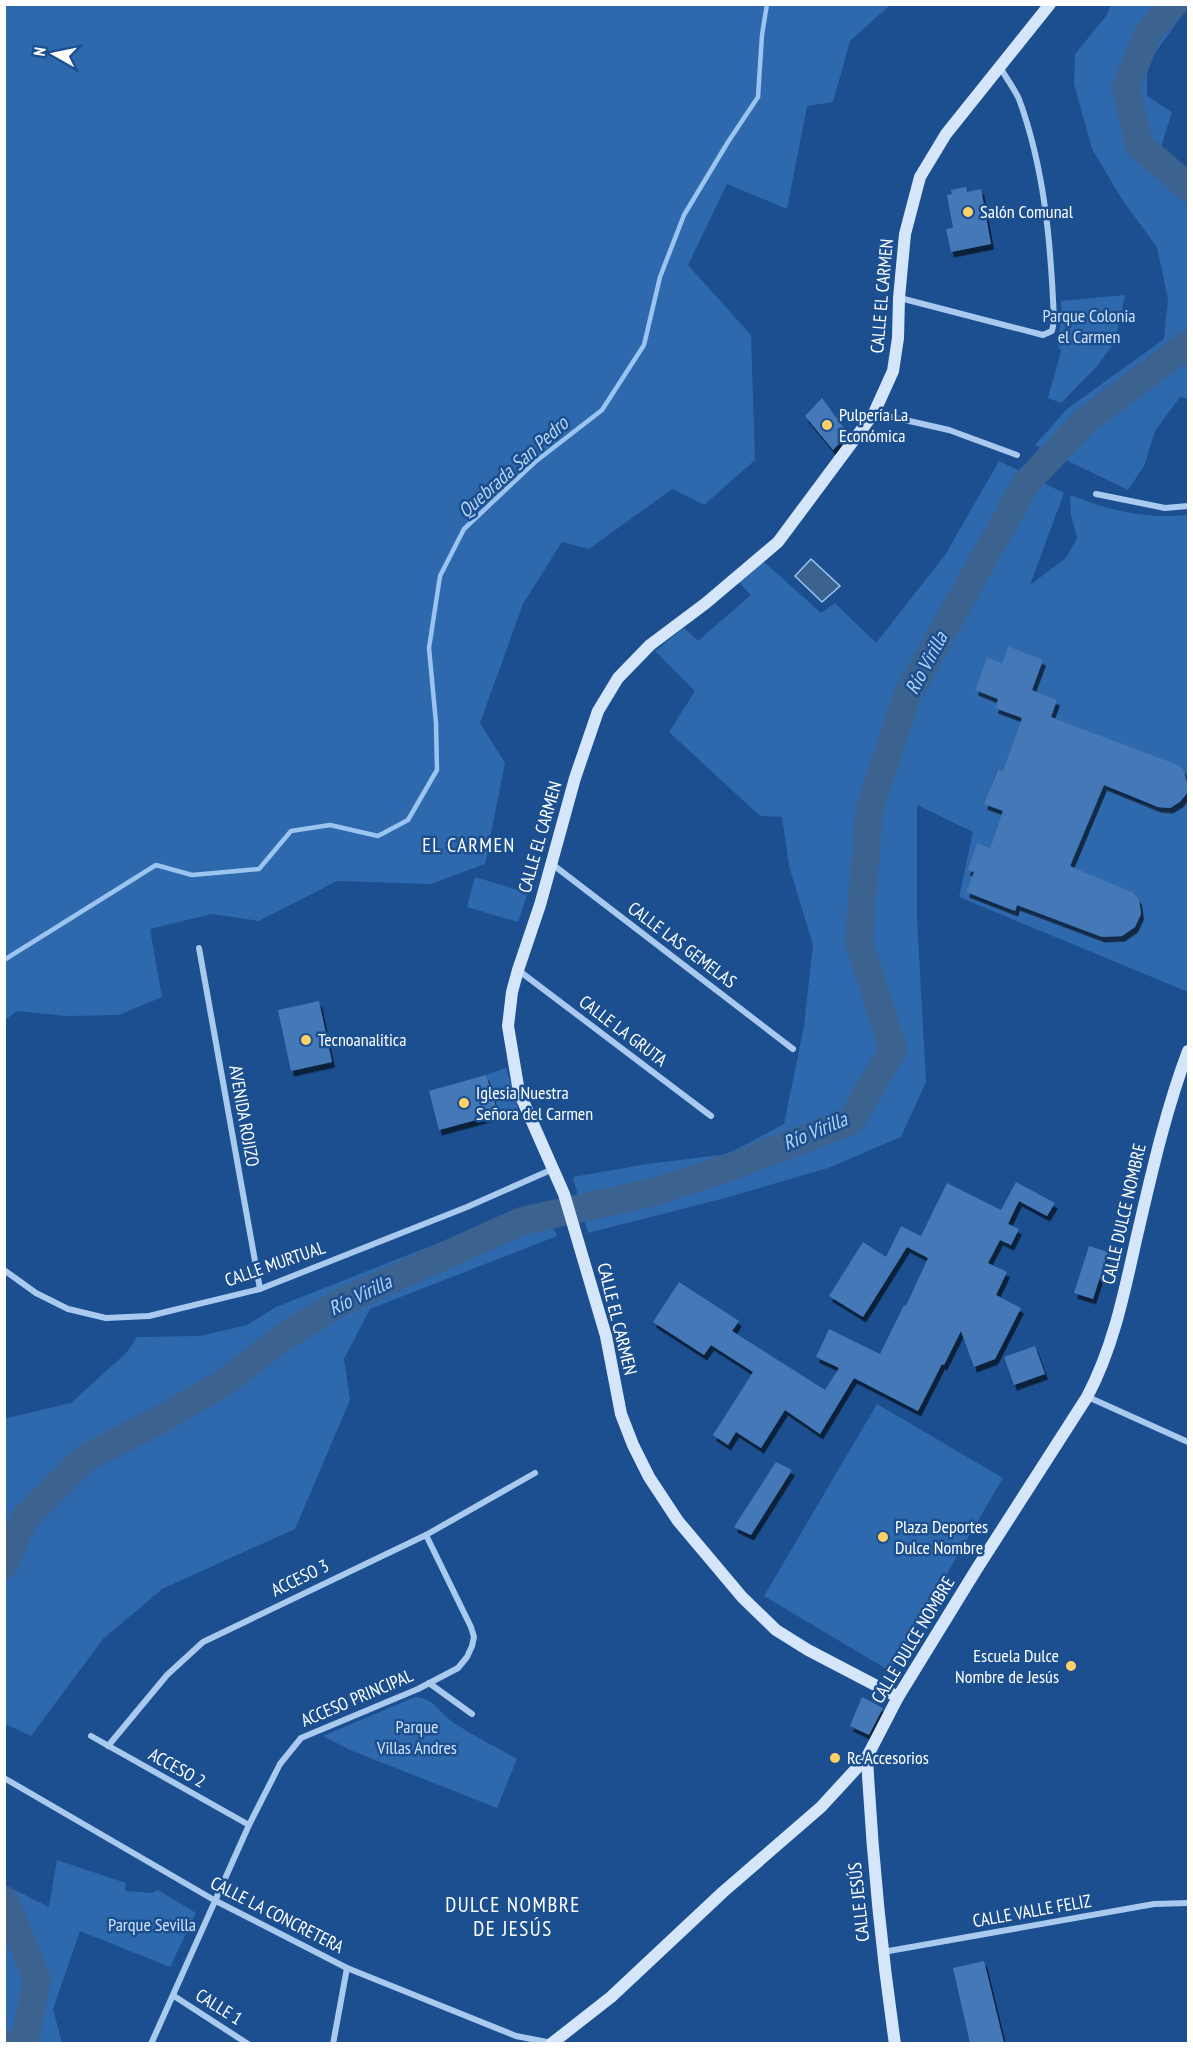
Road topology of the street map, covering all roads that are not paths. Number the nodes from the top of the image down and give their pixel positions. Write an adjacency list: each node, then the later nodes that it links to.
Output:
1 (1050, 4): 2 (street, CALLE EL CARMEN)
2 (1000, 67): 3 (street, CALLE EL CARMEN); 3 (street)
3 (899, 298): 4 (street, CALLE EL CARMEN)
4 (874, 413): 5 (street); 8 (street, CALLE EL CARMEN)
5 (1017, 455)
6 (1096, 495): 7 (street)
7 (1188, 506)
8 (552, 864): 10 (street, CALLE EL CARMEN); 11 (street, CALLE LAS GEMELAS)
9 (199, 948): 17 (street, AVENIDA ROJIZO)
10 (518, 970): 14 (street, CALLE LA GRUTA); 15 (street, CALLE EL CARMEN)
11 (793, 1049)
12 (1188, 1051): 13 (street, CALLE DULCE NOMBRE)
13 (1185, 1070): 18 (street, CALLE DULCE NOMBRE)
14 (711, 1116)
15 (553, 1169): 17 (street, CALLE MURTUAL); 23 (street, CALLE EL CARMEN)
16 (4, 1270): 17 (street, CALLE MURTUAL)
17 (260, 1288)
18 (1087, 1397): 19 (street); 23 (street, CALLE DULCE NOMBRE)
19 (1188, 1442)
20 (535, 1473): 21 (street, ACCESO 3)
21 (426, 1535): 22 (street, ACCESO PRINCIPAL); 26 (street, ACCESO 3)
22 (429, 1683): 24 (street); 29 (street, ACCESO PRINCIPAL)
23 (898, 1697): 27 (street, CALLE DULCE NOMBRE)
24 (472, 1714)
25 (91, 1736): 26 (street, ACCESO 2)
26 (108, 1746): 29 (street, ACCESO 2)
27 (867, 1757): 32 (street, CALLE JESÚS); 38 (street, CALLE DULCE NOMBRE)
28 (4, 1778): 30 (street, CALLE LA CONCRETERA)
29 (249, 1825): 30 (street, ACCESO PRINCIPAL)
30 (214, 1900): 33 (street, CALLE LA CONCRETERA); 34 (street, ACCESO PRINCIPAL)
31 (1188, 1903): 32 (street, CALLE VALLE FELIZ)
32 (882, 1952): 39 (street, CALLE JESÚS)
33 (347, 1968): 37 (street); 38 (street, CALLE LA CONCRETERA)
34 (174, 1996): 35 (street, ACCESO PRINCIPAL); 36 (street, CALLE 1)
35 (151, 2043)
36 (248, 2043)
37 (333, 2043)
38 (553, 2043)
39 (895, 2043)

